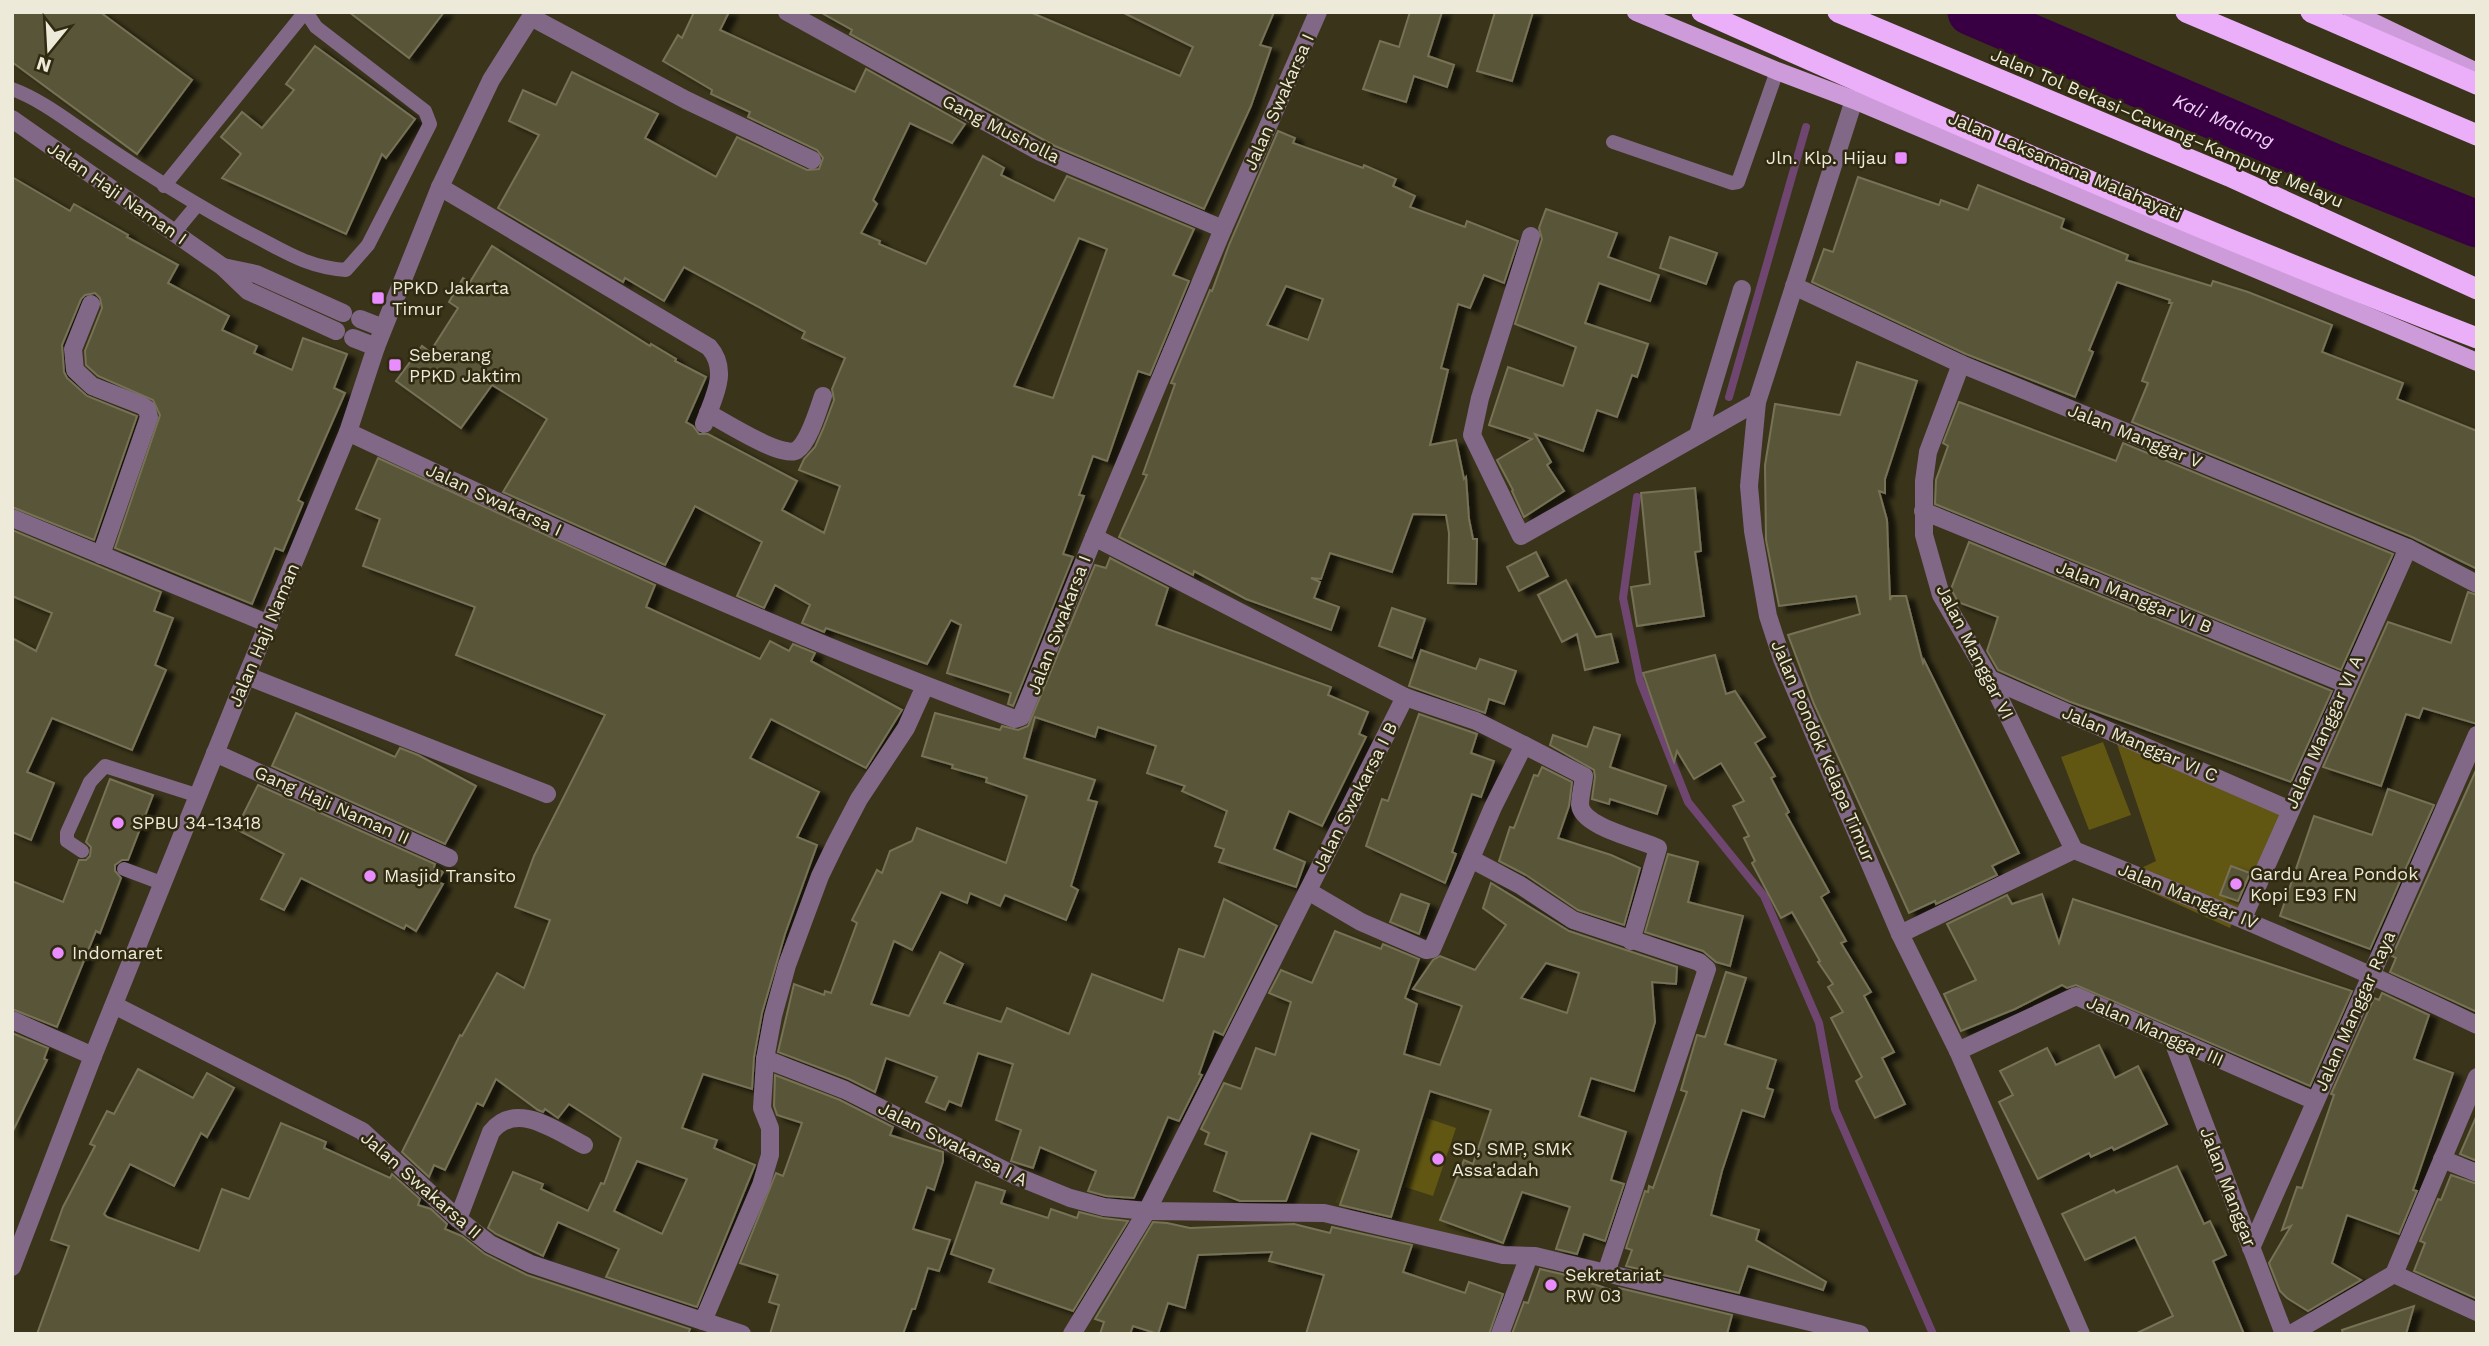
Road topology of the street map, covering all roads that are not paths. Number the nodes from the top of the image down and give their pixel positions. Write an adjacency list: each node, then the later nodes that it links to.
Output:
1 (305, 12): 20 (lane); 22 (lane)
2 (787, 12): 23 (street, Gang Musholla)
3 (1318, 12): 23 (street, Jalan Swakarsa I)
4 (1636, 12): 11 (main road, Jalan Laksamana Malahayati)
5 (1702, 12): 32 (highway)
6 (1838, 12): 29 (highway, Jalan Tol Bekasi–Cawang–Kampung Melayu)
7 (2186, 12): 17 (highway)
8 (2311, 12): 13 (highway)
9 (2352, 12): 12 (main road)
10 (532, 15): 19 (street); 21 (street, Jalan Haji Naman)
11 (1777, 71): 15 (main road, Jalan Laksamana Malahayati); 18 (lane)
12 (2477, 72)
13 (2477, 84)
14 (12, 89): 20 (lane)
15 (1854, 100): 27 (street, Jalan Pondok Kelapa Timur); 34 (main road, Jalan Laksamana Malahayati)
16 (12, 119): 24 (street, Jalan Haji Naman I)
17 (2477, 135)
18 (1613, 142)
19 (812, 160)
20 (164, 186): 22 (lane)
21 (440, 187): 31 (street, Jalan Haji Naman); 36 (street)
22 (197, 205): 24 (lane)
23 (1223, 229): 42 (street, Jalan Swakarsa I)
24 (173, 234): 26 (street, Jalan Haji Naman I)
25 (1531, 236): 39 (street)
26 (223, 267): 31 (street, Jalan Haji Naman I); 33 (street, Jalan Haji Naman I)
27 (1794, 286): 35 (street, Jalan Manggar V); 37 (street, Jalan Pondok Kelapa Timur)
28 (1742, 289): 39 (street)
29 (2477, 289)
30 (91, 304): 44 (street)
31 (383, 328): 33 (street, Jalan Haji Naman)
32 (2477, 338)
33 (376, 346): 38 (street, Jalan Haji Naman)
34 (2477, 362)
35 (1961, 364): 40 (street, Jalan Manggar VI); 43 (street, Jalan Manggar V)
36 (824, 396)
37 (1757, 402): 39 (street); 66 (street, Jalan Pondok Kelapa Timur)
38 (348, 432): 46 (street, Jalan Haji Naman); 50 (street, Jalan Swakarsa I)
39 (1698, 435)
40 (1923, 511): 48 (street, Jalan Manggar VI); 49 (street, Jalan Manggar VI B)
41 (12, 518): 44 (street)
42 (1094, 537): 50 (street, Jalan Swakarsa I); 51 (street)
43 (2408, 548): 45 (street, Jalan Manggar V); 49 (street, Jalan Manggar VI A)
44 (101, 555): 46 (street)
45 (2477, 584)
46 (270, 624): 47 (street, Jalan Haji Naman)
47 (247, 676): 54 (street, Jalan Haji Naman); 55 (street)
48 (1990, 679): 57 (street, Jalan Manggar VI C); 58 (street, Jalan Manggar VI)
49 (2346, 684): 57 (street, Jalan Manggar VI A)
50 (925, 686): 75 (street)
51 (1405, 697): 52 (street); 64 (street, Jalan Swakarsa I B)
52 (1524, 745): 61 (street); 67 (street)
53 (2474, 747): 68 (street, Jalan Manggar Raya)
54 (215, 753): 56 (street, Jalan Haji Naman); 60 (street, Gang Haji Naman II)
55 (547, 794)
56 (199, 796): 59 (lane); 63 (street, Jalan Haji Naman)
57 (2290, 810): 65 (street, Jalan Manggar VI A)
58 (2074, 850): 65 (street, Jalan Manggar IV); 66 (street)
59 (82, 851)
60 (449, 858)
61 (1471, 859): 64 (street); 67 (street)
62 (124, 869): 63 (lane)
63 (164, 884): 69 (street, Jalan Haji Naman)
64 (1308, 891): 81 (street, Jalan Swakarsa I B)
65 (2243, 918): 68 (street, Jalan Manggar IV)
66 (1900, 934): 73 (street, Jalan Pondok Kelapa Timur)
67 (1631, 941): 86 (street)
68 (2372, 974): 71 (street, Jalan Manggar IV); 77 (street, Jalan Manggar Raya)
69 (114, 1005): 74 (street, Jalan Haji Naman); 82 (street, Jalan Swakarsa II)
70 (12, 1020): 74 (street)
71 (2477, 1025)
72 (2173, 1041): 73 (street, Jalan Manggar III); 77 (street, Jalan Manggar III); 83 (street, Jalan Manggar)
73 (1958, 1051): 94 (street, Jalan Pondok Kelapa Timur)
74 (93, 1056): 85 (street, Jalan Haji Naman)
75 (765, 1059): 81 (street, Jalan Swakarsa I A); 89 (street)
76 (2477, 1077): 79 (street)
77 (2315, 1101): 83 (street, Jalan Manggar Raya)
78 (584, 1145): 82 (street)
79 (2442, 1159): 80 (street); 87 (street)
80 (2477, 1173)
81 (1147, 1211): 84 (street); 91 (street, Jalan Swakarsa I B)
82 (458, 1219): 89 (street, Jalan Swakarsa II)
83 (2251, 1248): 95 (street, Jalan Manggar)
84 (1528, 1256): 86 (street); 92 (street)
85 (12, 1267)
86 (1606, 1273): 93 (street)
87 (2394, 1274): 88 (street); 96 (street)
88 (2477, 1312)
89 (703, 1321): 90 (street, Jalan Swakarsa II)
90 (742, 1334)
91 (1072, 1334)
92 (1500, 1334)
93 (1860, 1334)
94 (2081, 1334)
95 (2284, 1334)
96 (2291, 1334)

